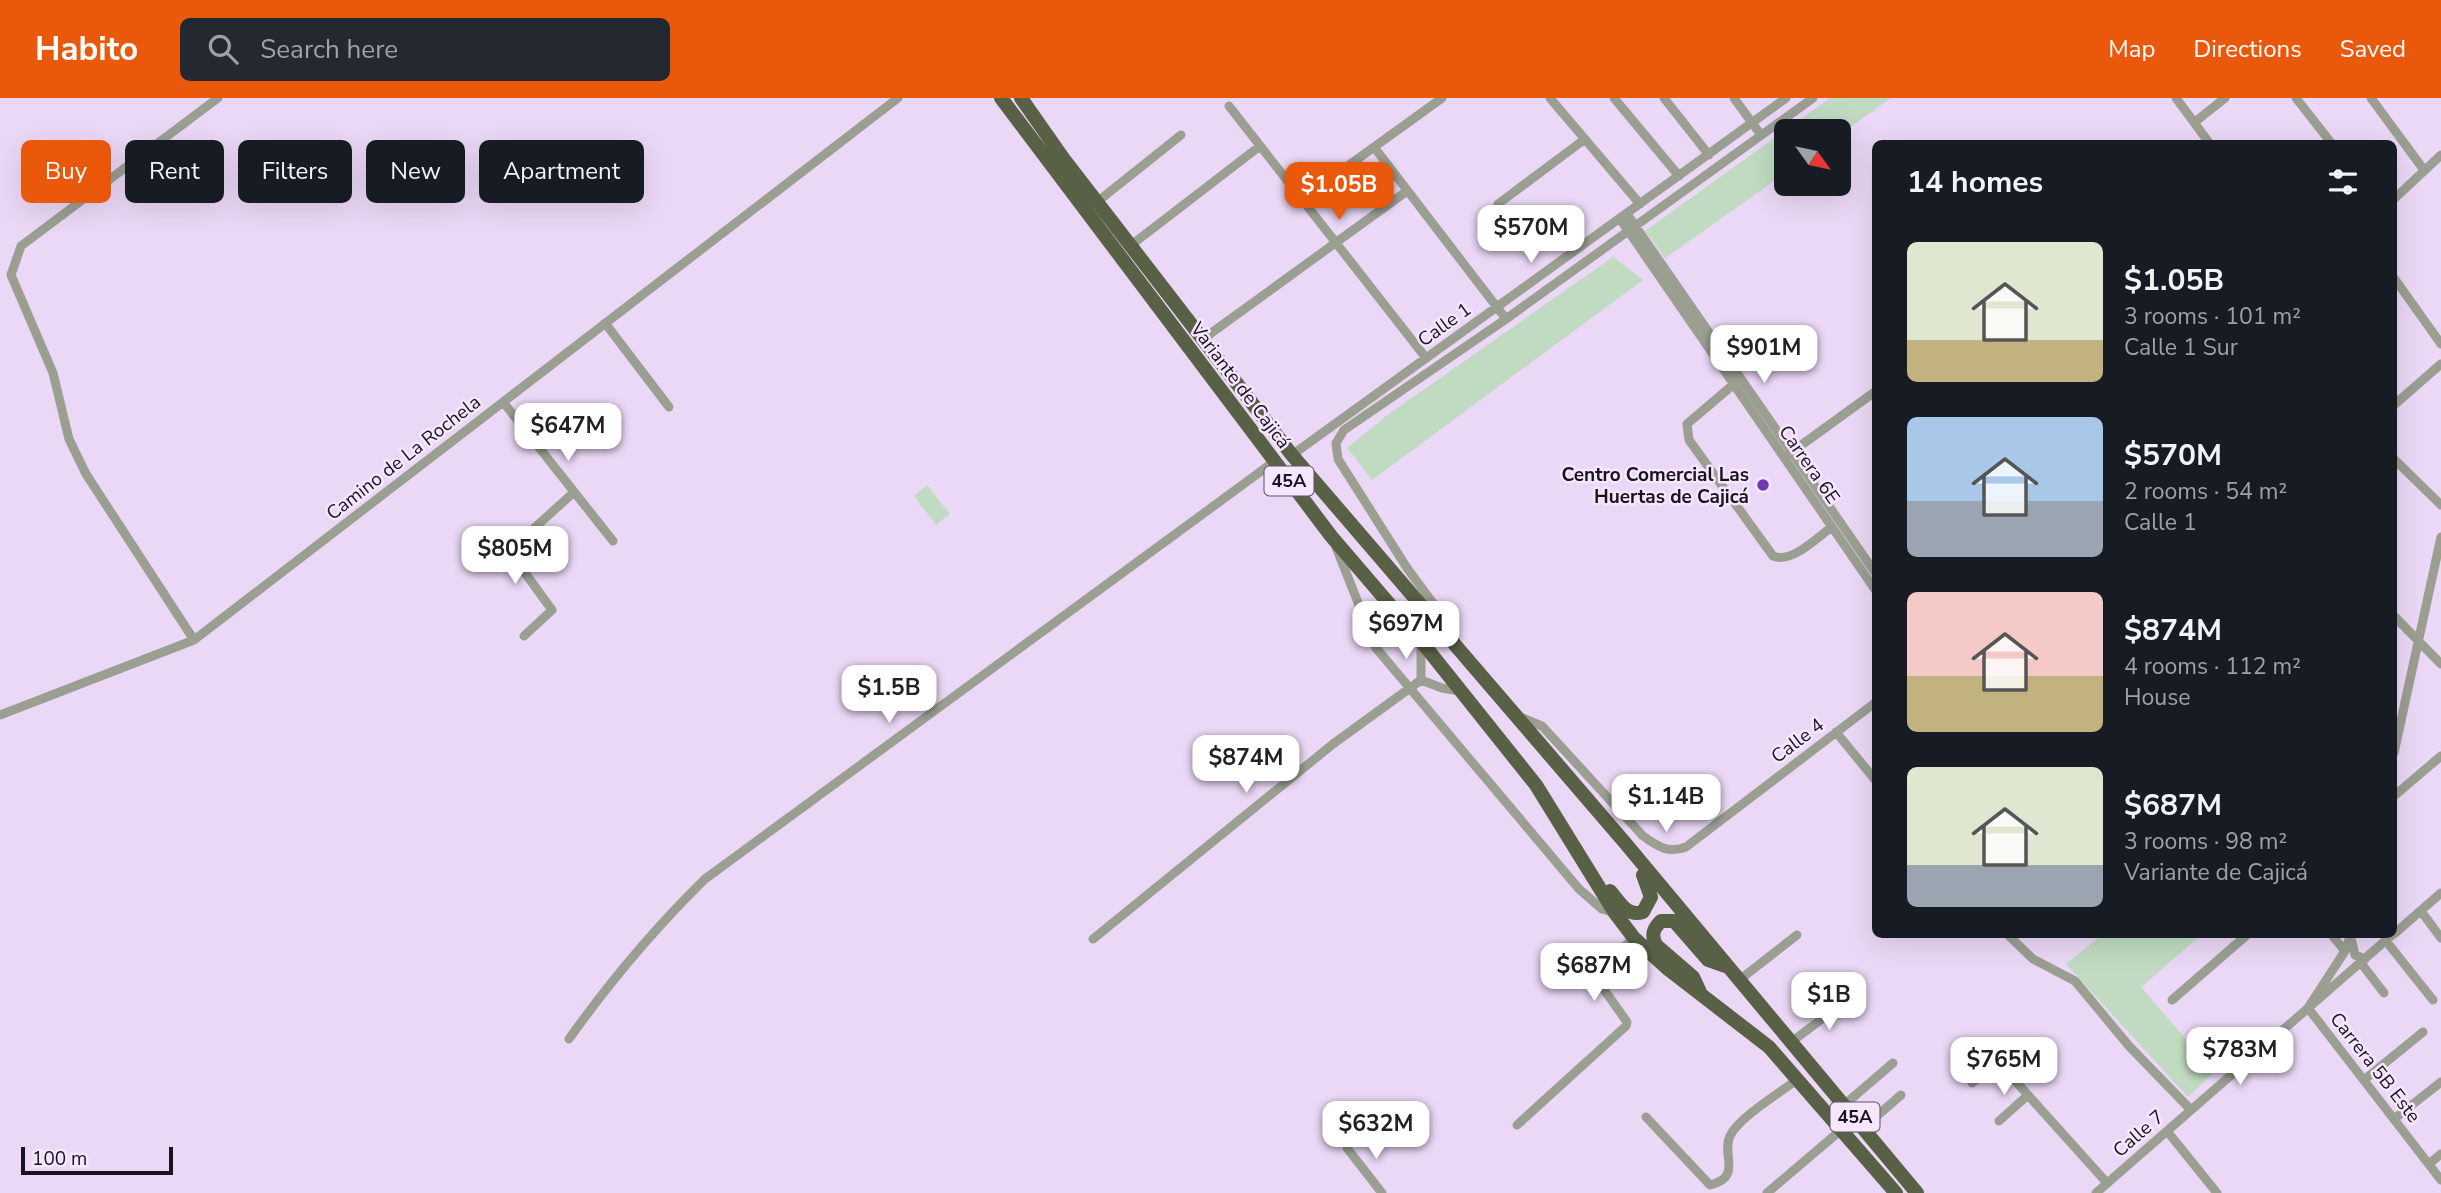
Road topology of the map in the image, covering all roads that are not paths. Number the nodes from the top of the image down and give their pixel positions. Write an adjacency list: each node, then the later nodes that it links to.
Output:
1 (218, 98): 67 (street)
2 (898, 98): 43 (street, Camino de La Rochela)
3 (1001, 98): 55 (highway, Variante de Cajicá / 45A)
4 (1021, 98): 33 (highway, Variante de Cajicá / 45A)
5 (1442, 98): 25 (street)
6 (1550, 98): 21 (street)
7 (1614, 98): 29 (street)
8 (1664, 98): 26 (street)
9 (1734, 98): 18 (street)
10 (1786, 98): 18 (street, Calle 1)
11 (1813, 98): 20 (street, Calle 1)
12 (2176, 98): 17 (street)
13 (2225, 98): 17 (street)
14 (2296, 98): 23 (street)
15 (2371, 98): 28 (street)
16 (1229, 106): 24 (street)
17 (2195, 122): 22 (street)
18 (1752, 123): 20 (street); 26 (street, Calle 1)
19 (1181, 135): 33 (street)
20 (1760, 135): 37 (street, Calle 1)
21 (1585, 139): 34 (street); 35 (street)
22 (2207, 140)
23 (2329, 140)
24 (1260, 146): 32 (street); 39 (street)
25 (1374, 148): 30 (street); 32 (street)
26 (1709, 155): 29 (street, Calle 1)
27 (2441, 155): 28 (street)
28 (2424, 170): 31 (street)
29 (1679, 176): 35 (street, Calle 1)
30 (1407, 191): 38 (street); 41 (street)
31 (2397, 196)
32 (1302, 199): 38 (street)
33 (1097, 202): 39 (highway, Variante de Cajicá / 45A)
34 (1498, 204)
35 (1640, 204): 36 (street, Calle 1)
36 (1623, 216): 37 (street, Carrera 6E); 41 (street, Calle 1)
37 (1632, 229): 42 (street, Calle 1); 48 (street, Carrera 6E); 54 (street, Carrera 6E)
38 (1336, 242): 44 (street); 46 (street)
39 (1130, 246): 44 (highway, Variante de Cajicá / 45A)
40 (2397, 282): 45 (street)
41 (1498, 307): 42 (street); 46 (street, Calle 1)
42 (1506, 319): 70 (street, Calle 1)
43 (605, 323): 50 (street, Camino de La Rochela); 52 (street)
44 (1203, 339): 53 (highway, Variante de Cajicá / 45A)
45 (2441, 344)
46 (1426, 358): 53 (street, Calle 1)
47 (2441, 364): 51 (street)
48 (1734, 384): 54 (street, Carrera 6E); 59 (street)
49 (1872, 394): 54 (street)
50 (503, 402): 57 (street); 67 (street, Camino de La Rochela)
51 (2397, 402)
52 (669, 407)
53 (1292, 455): 70 (highway, Variante de Cajicá / 45A)
54 (1788, 455): 59 (street, Carrera 6E); 63 (street, Carrera 6E)
55 (1275, 461): 60 (highway, Variante de Cajicá / 45A); 111 (street)
56 (2397, 462): 58 (street)
57 (573, 493): 62 (street); 66 (street)
58 (2441, 505)
59 (1832, 527): 64 (street, Carrera 6E)
60 (1331, 536): 68 (highway, Variante de Cajicá / 45A); 73 (street)
61 (2441, 537): 69 (street)
62 (612, 541)
63 (1872, 569)
64 (1872, 585)
65 (2397, 619): 69 (street)
66 (524, 635)
67 (194, 640): 77 (street, Camino de La Rochela)
68 (1421, 641): 72 (street); 74 (highway, Variante de Cajicá / 45A)
69 (2420, 642): 71 (street); 79 (street)
70 (1459, 647): 76 (highway, Variante de Cajicá / 45A)
71 (2441, 664)
72 (1421, 680): 73 (street); 74 (street)
73 (1409, 689): 87 (street); 99 (street)
74 (1461, 691): 84 (highway, Variante de Cajicá / 45A)
75 (1872, 705): 78 (street, Calle 4)
76 (1514, 714): 78 (street, Calle 4); 83 (highway, Variante de Cajicá / 45A)
77 (0, 715)
78 (1836, 732): 81 (street)
79 (2397, 740)
80 (2441, 756): 82 (street)
81 (1872, 776)
82 (2397, 793)
83 (1626, 844): 84 (highway); 102 (highway, Variante de Cajicá / 45A)
84 (1590, 869): 87 (highway, Variante de Cajicá / 45A)
85 (2441, 893): 86 (street, Calle 7)
86 (2421, 911): 88 (street, Calle 7); 98 (street)
87 (1615, 913): 90 (highway, Variante de Cajicá / 45A)
88 (2397, 931)
89 (1797, 935): 103 (street)
90 (1634, 938): 105 (highway, Variante de Cajicá / 45A); 125 (street)
91 (2011, 938): 121 (street)
92 (2243, 938): 106 (street)
93 (2335, 938): 100 (street)
94 (2350, 938): 100 (street)
95 (2351, 938): 101 (street)
96 (2389, 938): 101 (street, Calle 7)
97 (2392, 938): 107 (street)
98 (2441, 938)
99 (1093, 939)
100 (2345, 951): 109 (street)
101 (2363, 961): 104 (street); 109 (street, Calle 7)
102 (1726, 966): 103 (highway, Variante de Cajicá / 45A); 105 (highway)
103 (1738, 981): 112 (highway, Variante de Cajicá / 45A)
104 (2384, 993)
105 (1702, 996): 114 (highway, Variante de Cajicá / 45A)
106 (2172, 1000)
107 (2433, 1000)
108 (1839, 1006): 112 (street)
109 (2308, 1008): 115 (street, Carrera 5B Este); 121 (street, Calle 7)
110 (2423, 1032): 115 (street)
111 (569, 1040)
112 (1790, 1043): 120 (highway, Variante de Cajicá / 45A)
113 (1893, 1063): 120 (street)
114 (1798, 1079): 122 (street); 127 (highway, Variante de Cajicá / 45A)
115 (2364, 1080): 123 (street, Carrera 5B Este)
116 (2441, 1082): 123 (street)
117 (1972, 1083): 119 (street)
118 (1900, 1095): 126 (street)
119 (2028, 1095): 124 (street); 133 (street)
120 (1844, 1105): 126 (highway, Variante de Cajicá / 45A)
121 (2191, 1110): 128 (street, Calle 7)
122 (1646, 1117)
123 (2394, 1118): 131 (street, Carrera 5B Este)
124 (1999, 1121)
125 (1517, 1125)
126 (1863, 1128): 137 (highway, Variante de Cajicá / 45A)
127 (1841, 1130): 135 (street); 136 (highway, Variante de Cajicá / 45A)
128 (2167, 1131): 133 (street, Calle 7); 139 (street)
129 (1347, 1148): 134 (street)
130 (2441, 1154): 131 (street)
131 (2429, 1164): 132 (street, Carrera 5B Este)
132 (2441, 1180)
133 (2107, 1183): 138 (street, Calle 7)
134 (1377, 1191)
135 (1767, 1193)
136 (1896, 1193)
137 (1917, 1193)
138 (2096, 1193)
139 (2217, 1193)

